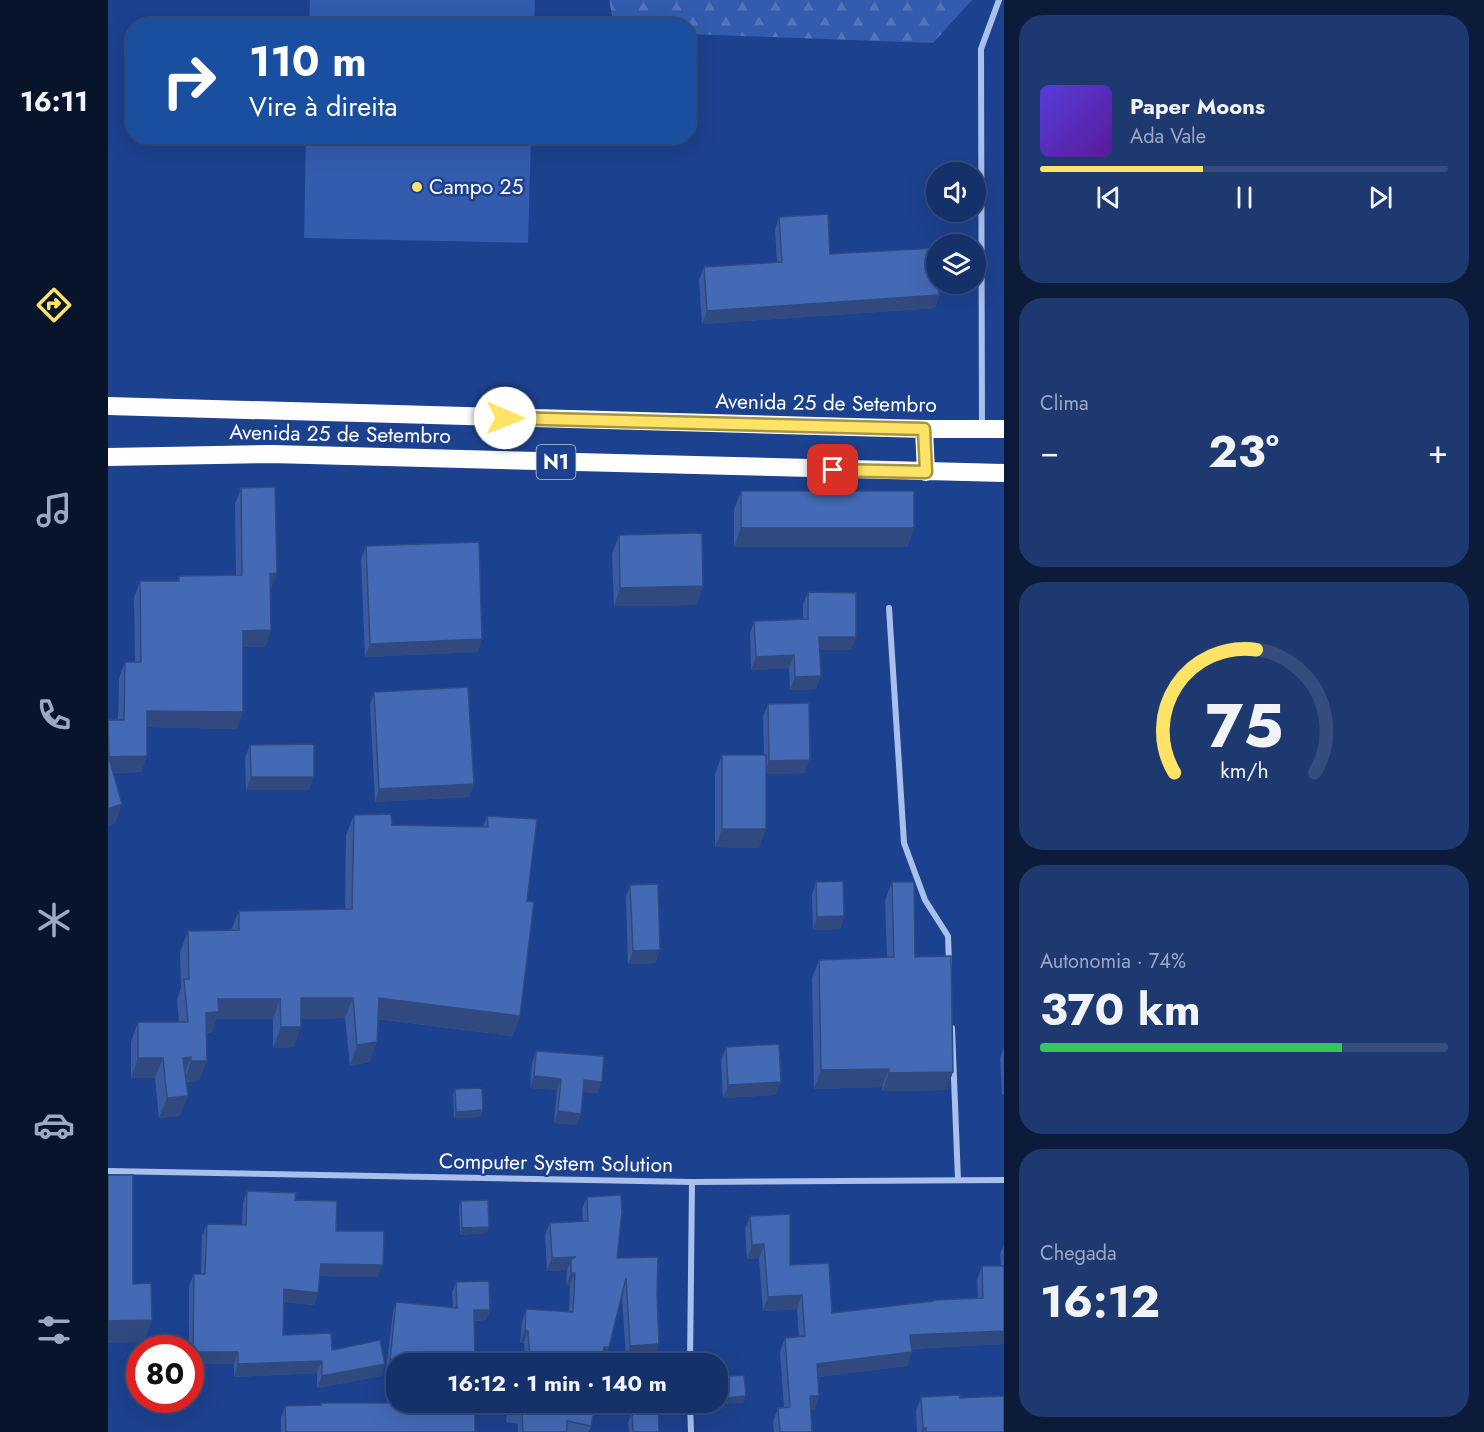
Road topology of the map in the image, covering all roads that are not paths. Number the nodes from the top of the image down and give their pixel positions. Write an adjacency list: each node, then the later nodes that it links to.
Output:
1 (999, 0): 4 (street)
2 (108, 406): 3 (highway, Avenida 25 de Setembro / N1)
3 (924, 429): 4 (highway, Avenida 25 de Setembro / N1); 9 (highway)
4 (982, 429): 5 (highway, Avenida 25 de Setembro / N1)
5 (1004, 429)
6 (108, 456): 7 (highway, Avenida 25 de Setembro / N1)
7 (143, 457): 8 (highway); 9 (highway, Avenida 25 de Setembro / N1)
8 (108, 471)
9 (926, 472): 10 (highway, Avenida 25 de Setembro / N1)
10 (1004, 473)
11 (889, 608): 12 (street)
12 (950, 971)
13 (951, 1018): 15 (street)
14 (108, 1172): 17 (street, Computer System Solution)
15 (958, 1180): 16 (street, Computer System Solution); 17 (street, Computer System Solution)
16 (1004, 1180)
17 (692, 1182): 18 (street)
18 (690, 1353)
19 (690, 1413): 20 (street)
20 (691, 1432)

